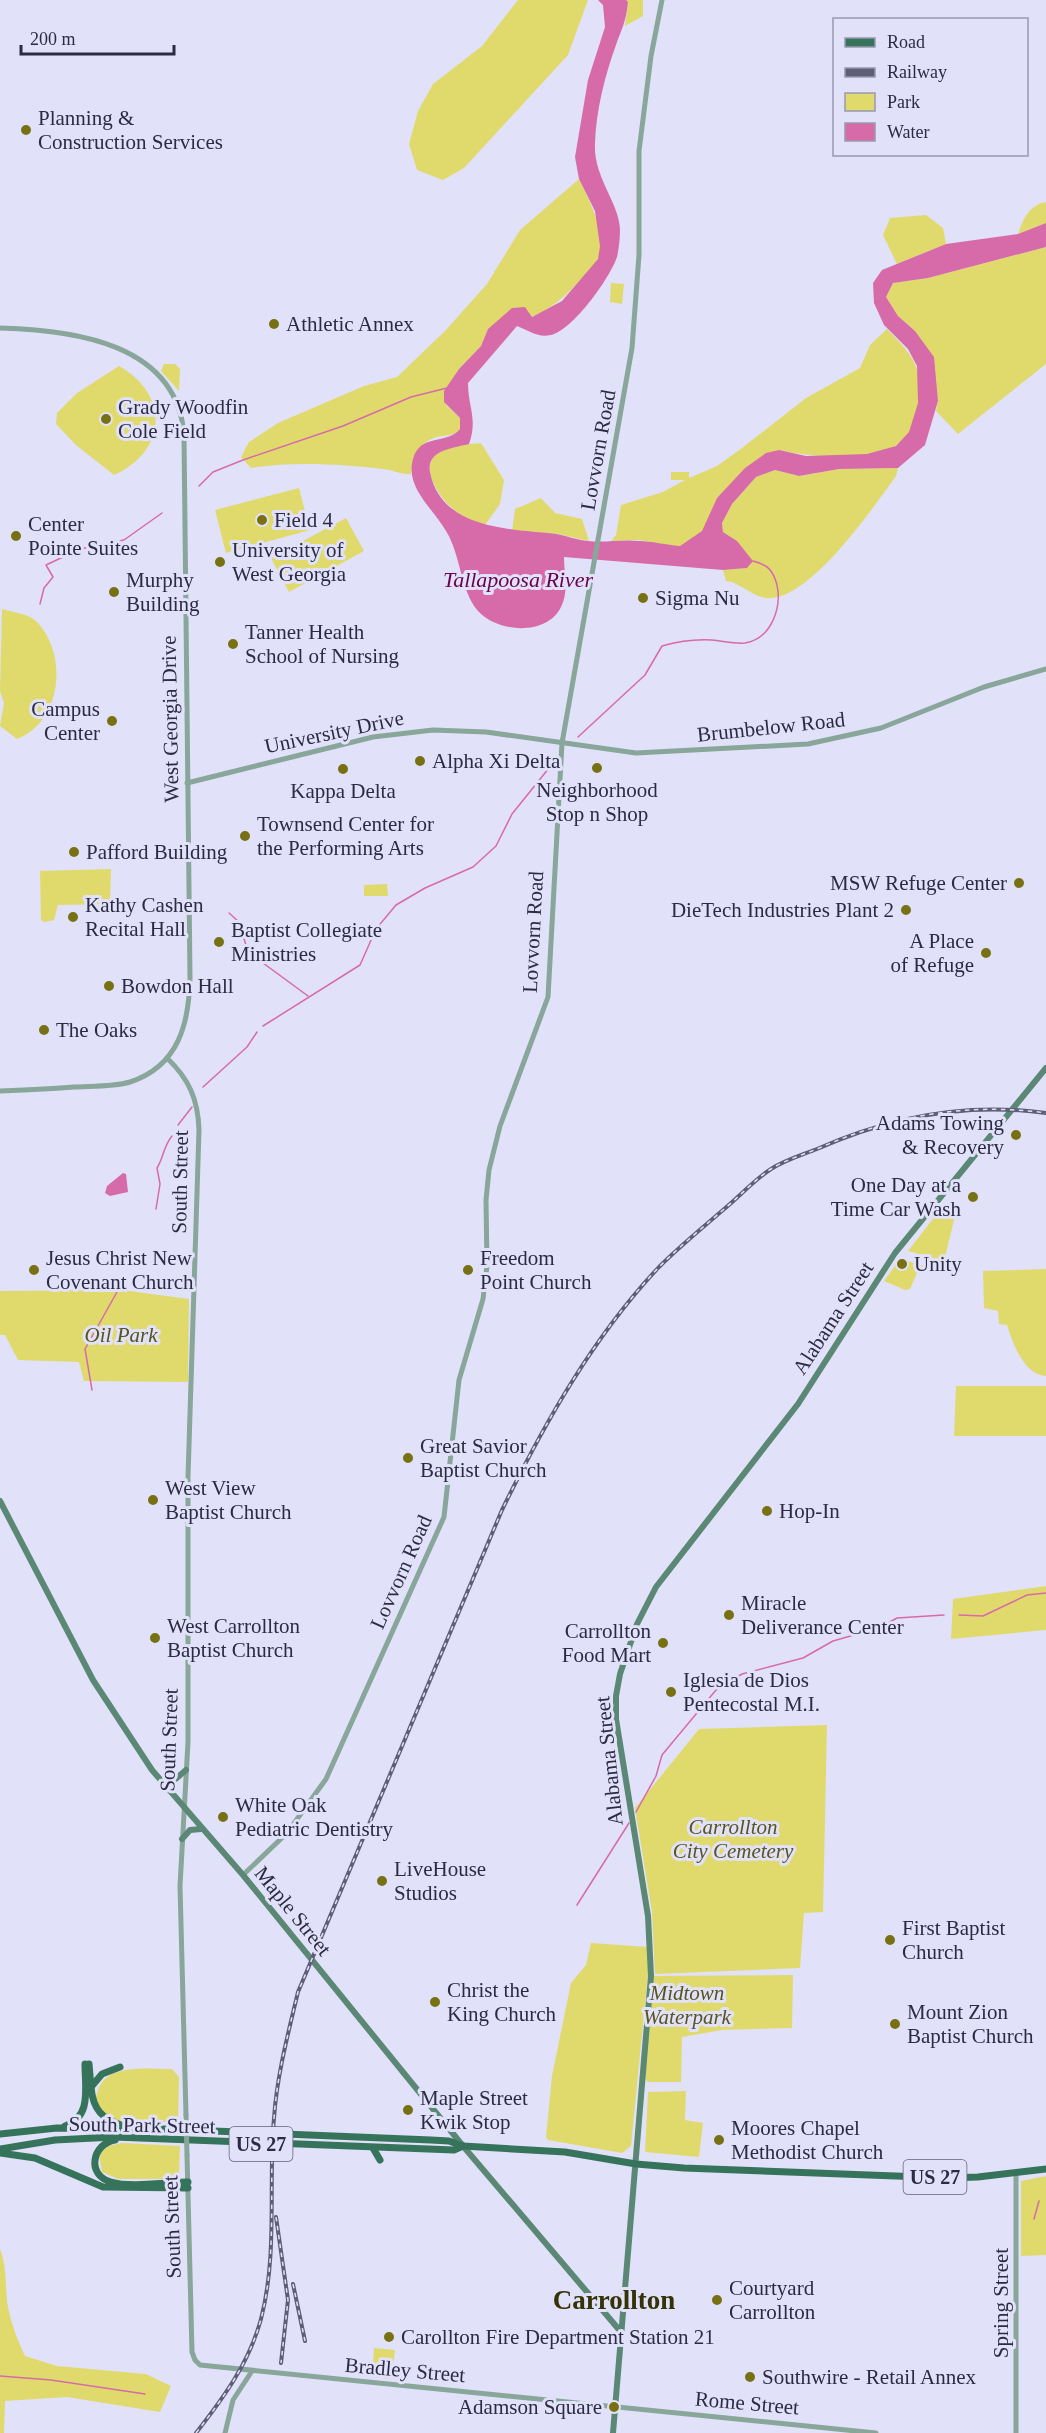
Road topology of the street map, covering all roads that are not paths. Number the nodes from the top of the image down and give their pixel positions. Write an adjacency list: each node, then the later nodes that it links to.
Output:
1 (663, 0): 4 (street, Lovvorn Road)
2 (0, 328): 5 (street, West Georgia Drive)
3 (1046, 669): 4 (street, Brumbelow Road)
4 (562, 743): 5 (street, University Drive); 15 (street, Lovvorn Road)
5 (187, 783): 6 (street, West Georgia Drive)
6 (167, 1058): 8 (street, West Georgia Drive); 10 (street, South Street)
7 (1046, 1068): 26 (main road, Alabama Street)
8 (0, 1091)
9 (0, 1501): 11 (main road, Maple Street)
10 (186, 1770): 11 (main road); 12 (street, South Street)
11 (165, 1788): 12 (main road, Maple Street)
12 (183, 1809): 13 (main road, Maple Street); 14 (street, South Street)
13 (201, 1829): 14 (main road); 15 (main road, Maple Street)
14 (182, 1839): 29 (street, South Street, bridge)
15 (243, 1875): 22 (main road, Maple Street)
16 (120, 2067): 17 (main road)
17 (91, 2087): 18 (main road); 19 (main road)
18 (57, 2128): 19 (main road, South Park Street / US 27); 20 (main road, South Park Street / US 27)
19 (135, 2129): 22 (main road, South Park Street / US 27)
20 (0, 2134)
21 (129, 2137): 23 (main road, South Park Street / US 27); 24 (main road, South Park Street / US 27); 29 (main road)
22 (462, 2146): 23 (main road, South Park Street / US 27); 26 (main road, South Park Street / US 27); 31 (main road, Maple Street)
23 (373, 2148): 25 (main road)
24 (0, 2151): 29 (main road)
25 (380, 2160)
26 (636, 2164): 28 (main road, US 27); 30 (main road, Alabama Street)
27 (1046, 2169): 28 (main road, US 27)
28 (1016, 2173): 39 (street, Spring Street)
29 (188, 2185): 33 (street, South Street)
30 (622, 2312): 31 (main road); 32 (main road, Alabama Street)
31 (604, 2313): 32 (main road, Maple Street)
32 (621, 2332): 35 (main road, Alabama Street)
33 (195, 2360): 34 (street, Bradley Street)
34 (252, 2371): 35 (street, Bradley Street); 36 (street)
35 (615, 2407): 37 (main road, Alabama Street); 38 (street, Rome Street)
36 (225, 2433)
37 (613, 2433)
38 (876, 2433)
39 (1016, 2433)

